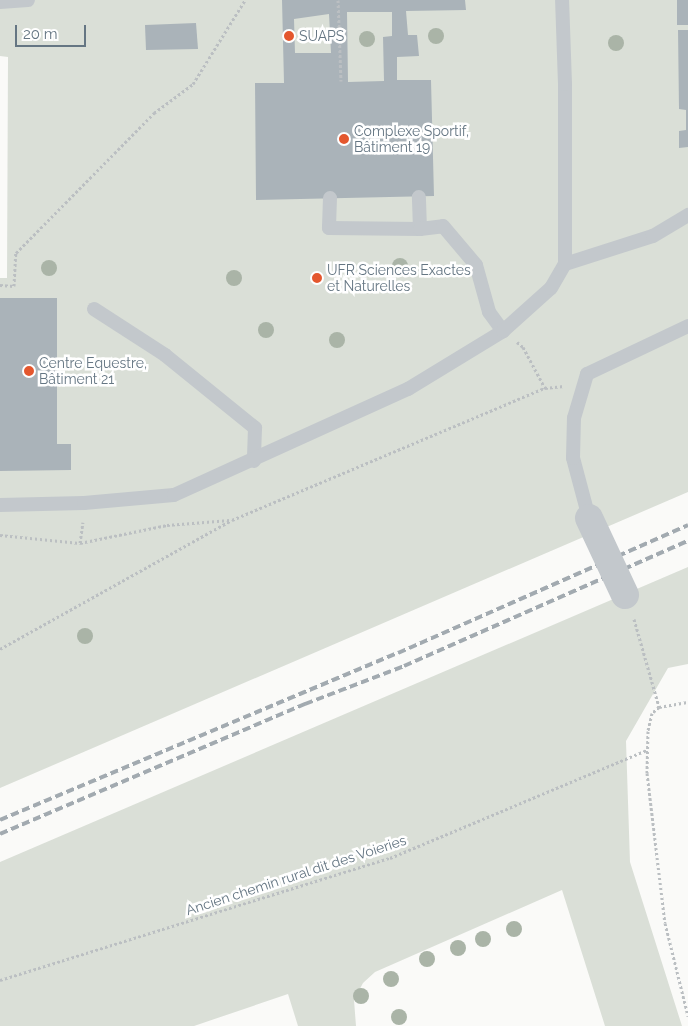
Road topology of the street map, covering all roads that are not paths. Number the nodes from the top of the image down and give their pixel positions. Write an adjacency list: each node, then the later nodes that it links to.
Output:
1 (28, 0): 3 (lane)
2 (562, 0): 8 (lane)
3 (0, 2)
4 (419, 197): 7 (lane)
5 (330, 198): 7 (lane)
6 (688, 214): 8 (lane)
7 (420, 228): 11 (lane)
8 (564, 264): 11 (lane)
9 (94, 309): 12 (lane)
10 (688, 326): 14 (lane)
11 (503, 331): 12 (lane)
12 (254, 461): 13 (lane)
13 (0, 505)
14 (589, 518): 15 (street, bridge)
15 (625, 595)

